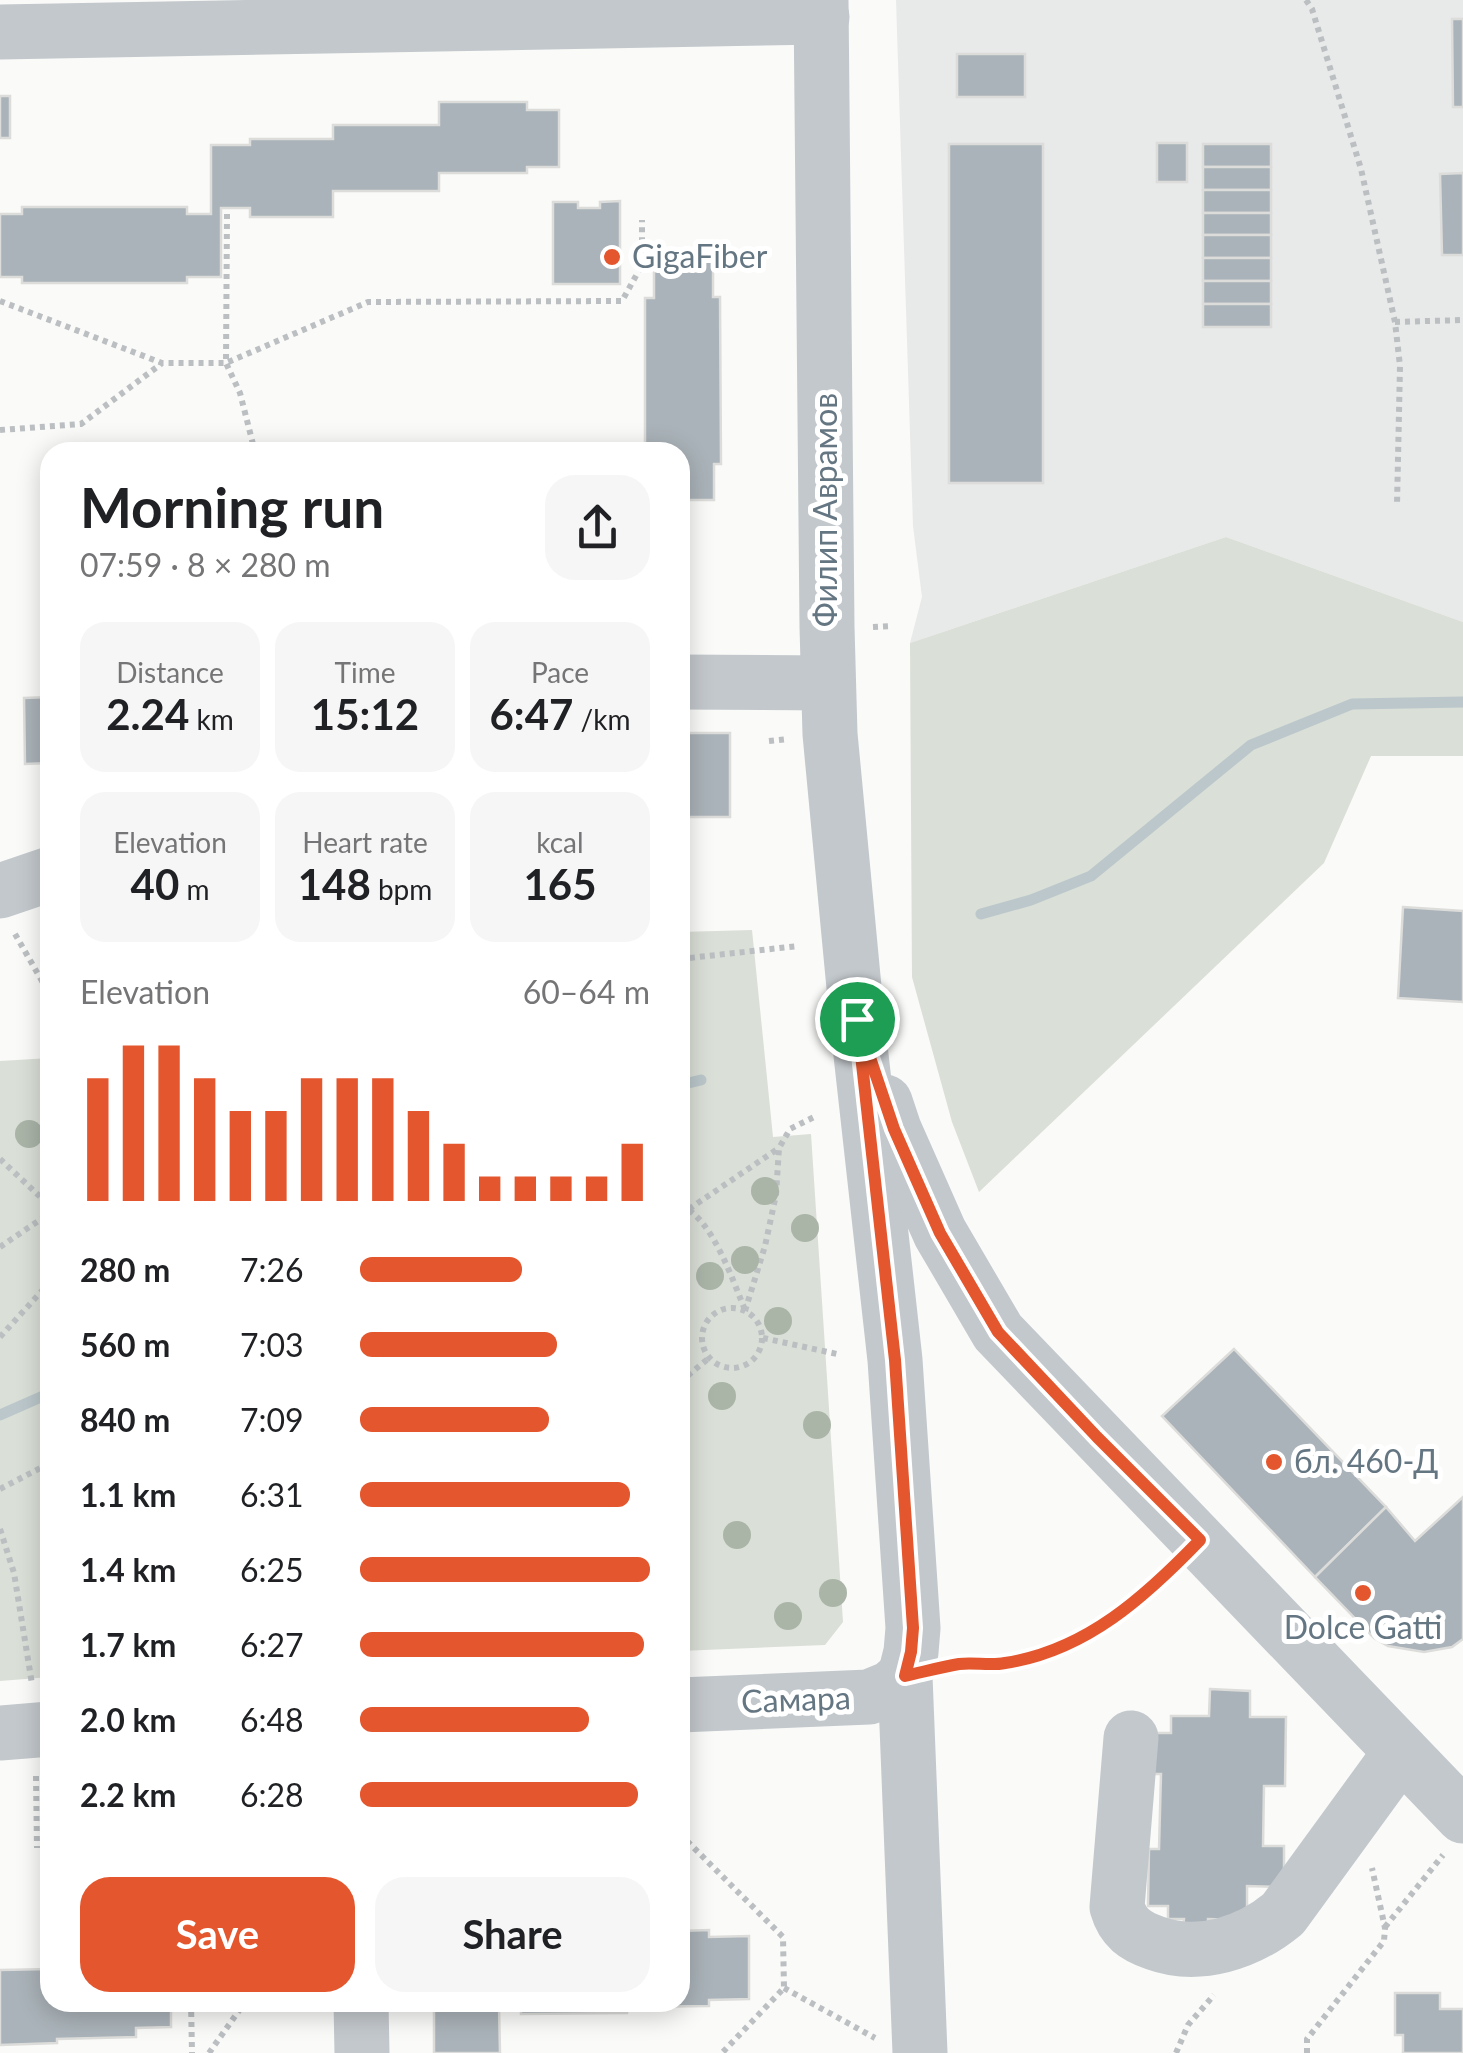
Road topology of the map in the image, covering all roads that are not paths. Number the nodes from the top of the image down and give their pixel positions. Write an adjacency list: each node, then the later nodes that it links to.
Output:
1 (822, 8): 2 (street); 6 (street, Филип Аврамов)
2 (686, 9): 3 (street)
3 (179, 14): 4 (street)
4 (0, 32)
5 (690, 682): 6 (street)
6 (828, 683): 9 (street, Филип Аврамов)
7 (40, 881): 8 (street)
8 (4, 906)
9 (857, 1019): 10 (street); 11 (street)
10 (998, 1332): 11 (street); 15 (street)
11 (895, 1360): 12 (street)
12 (905, 1676): 13 (street, Самара); 18 (street)
13 (690, 1705)
14 (1131, 1738): 15 (street)
15 (1401, 1752): 16 (street)
16 (1457, 1830)
17 (361, 2012): 19 (street)
18 (903, 2048)
19 (362, 2053)

